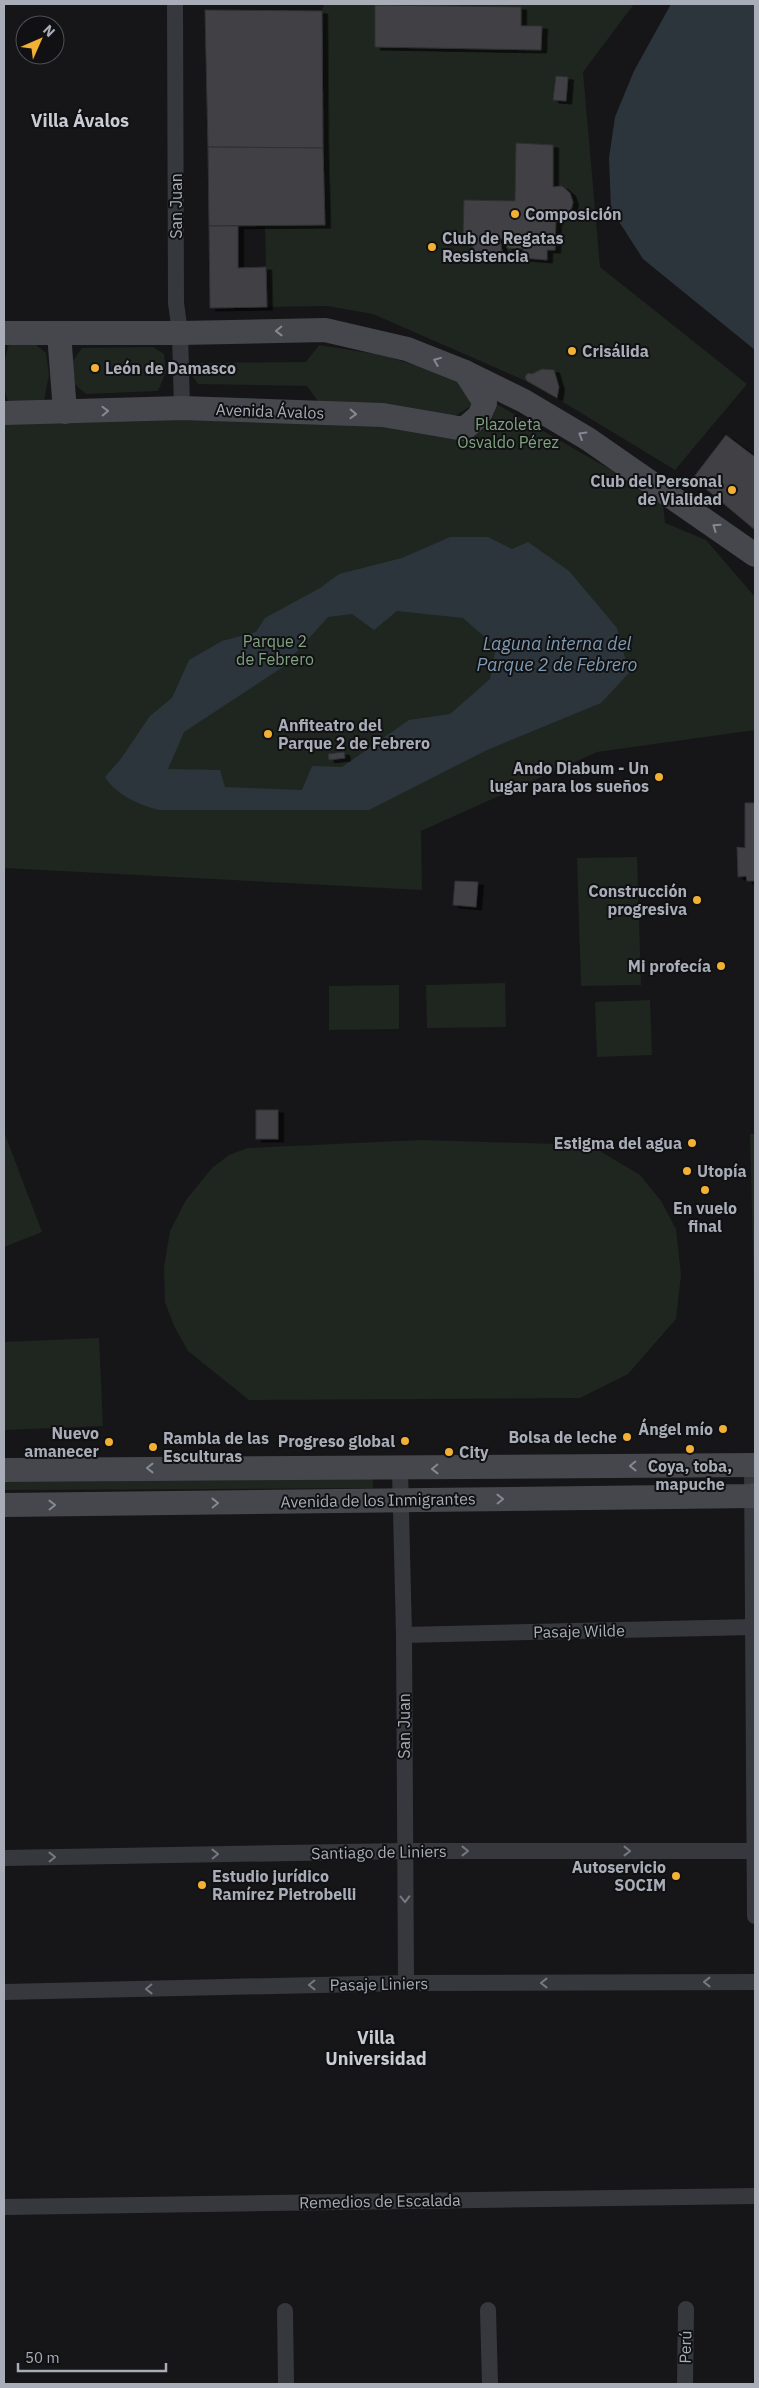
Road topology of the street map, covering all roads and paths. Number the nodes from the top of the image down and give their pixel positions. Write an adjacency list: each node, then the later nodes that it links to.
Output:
1 (175, 4): 4 (street, San Juan)
2 (4, 333): 3 (main road)
3 (59, 333): 4 (main road); 7 (main road)
4 (180, 333): 5 (main road, one-way to 4); 6 (street, San Juan)
5 (466, 372): 6 (main road, Avenida Ávalos, one-way to 5); 9 (main road, one-way to 5)
6 (182, 408): 7 (main road, Avenida Ávalos, one-way to 6)
7 (65, 412): 8 (main road, Avenida Ávalos)
8 (4, 413)
9 (755, 556)
10 (753, 1464): 11 (main road, Avenida de los Inmigrantes, one-way to 11); 13 (street)
11 (400, 1469): 12 (main road, Avenida de los Inmigrantes, one-way to 12); 14 (street, San Juan)
12 (4, 1470)
13 (754, 1496): 14 (main road, Avenida de los Inmigrantes, one-way to 13); 16 (street)
14 (401, 1500): 15 (main road, Avenida de los Inmigrantes, one-way to 14); 17 (street, San Juan)
15 (4, 1505)
16 (753, 1627): 17 (street, Pasaje Wilde); 18 (street)
17 (404, 1635): 19 (street, San Juan)
18 (755, 1690): 20 (street)
19 (404, 1851): 20 (street, Santiago de Liniers, one-way to 20); 21 (street, Santiago de Liniers, one-way to 19); 24 (street, San Juan, one-way to 24)
20 (755, 1851): 22 (street)
21 (4, 1858)
22 (755, 1916)
23 (755, 1982): 24 (street, Pasaje Liniers, one-way to 24)
24 (406, 1983): 25 (street, Pasaje Liniers, one-way to 25)
25 (4, 1992)
26 (755, 2196): 27 (street, Remedios de Escalada)
27 (4, 2207)
28 (686, 2309): 33 (street, Perú)
29 (488, 2310): 32 (street)
30 (285, 2311): 31 (street)
31 (286, 2384)
32 (490, 2384)
33 (685, 2384)

